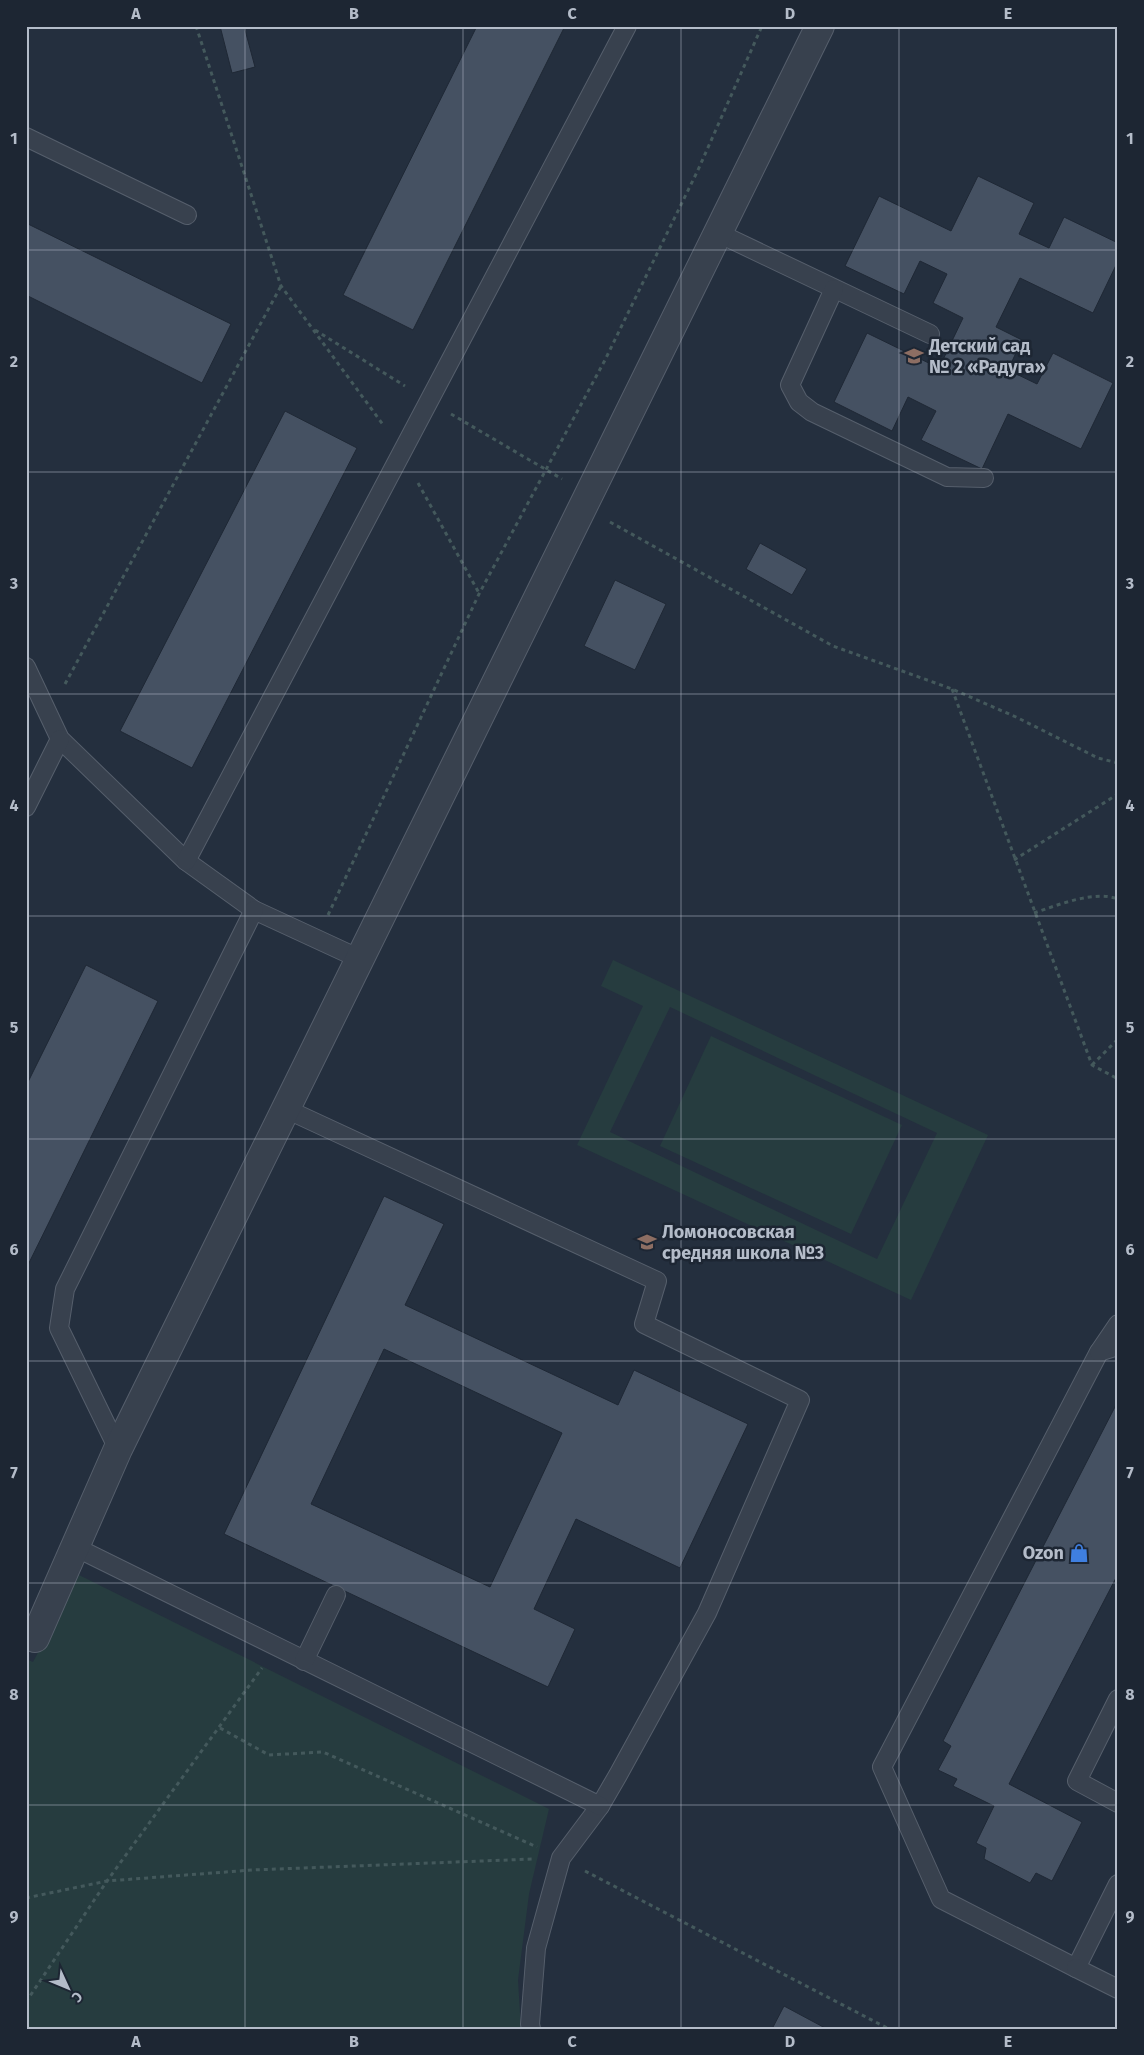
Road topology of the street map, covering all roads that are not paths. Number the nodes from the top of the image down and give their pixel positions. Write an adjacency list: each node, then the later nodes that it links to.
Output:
1 (627, 26): 12 (lane)
2 (820, 26): 5 (street)
3 (26, 137): 4 (lane)
4 (187, 215)
5 (718, 232): 6 (lane); 14 (street)
6 (834, 289): 7 (lane); 8 (lane)
7 (930, 334)
8 (984, 478)
9 (26, 667): 10 (lane)
10 (60, 739): 11 (lane); 12 (lane)
11 (26, 808)
12 (186, 861): 13 (lane)
13 (254, 910): 14 (lane); 19 (lane)
14 (360, 960): 15 (street)
15 (286, 1109): 19 (street); 26 (lane)
16 (1118, 1324): 18 (lane)
17 (1118, 1346): 18 (lane)
18 (1099, 1352): 28 (lane)
19 (118, 1449): 20 (street)
20 (75, 1547): 22 (street); 23 (lane)
21 (336, 1595): 23 (lane)
22 (26, 1634)
23 (304, 1661): 26 (lane)
24 (1118, 1699): 25 (lane)
25 (1118, 1803)
26 (600, 1806): 30 (lane)
27 (1118, 1884): 28 (lane)
28 (1076, 1968): 29 (lane)
29 (1118, 1989)
30 (531, 2029)

